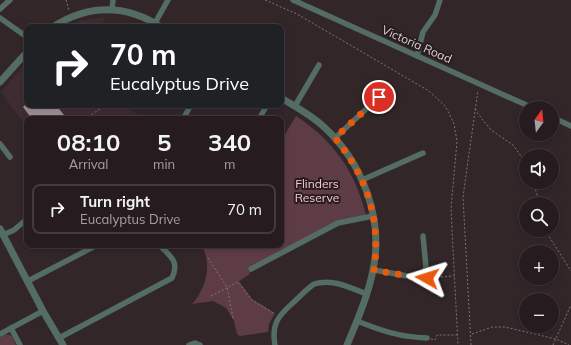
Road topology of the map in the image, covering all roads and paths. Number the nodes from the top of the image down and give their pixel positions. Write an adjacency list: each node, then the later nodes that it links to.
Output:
1 (10, 0): 8 (street)
2 (66, 0): 10 (path)
3 (113, 0): 9 (street)
4 (168, 0): 12 (street)
5 (265, 0): 48 (path)
6 (293, 0): 17 (street, Victoria Road)
7 (440, 0): 17 (street)
8 (0, 9)
9 (112, 9): 12 (street); 13 (street)
10 (69, 11)
11 (2, 22): 15 (street)
12 (154, 22): 14 (street)
13 (58, 24)
14 (157, 24)
15 (24, 35)
16 (24, 55): 19 (street)
17 (418, 56): 20 (street, Victoria Road)
18 (320, 65): 24 (street)
19 (0, 82)
20 (479, 84): 23 (street, Victoria Road); 26 (path)
21 (379, 97): 30 (street)
22 (284, 100): 24 (street)
23 (519, 102)
24 (295, 106): 30 (street)
25 (102, 108): 27 (path)
26 (475, 109): 33 (path); 60 (path)
27 (90, 116)
28 (559, 120): 29 (street)
29 (571, 126)
30 (335, 138): 35 (street)
31 (0, 144): 34 (street)
32 (423, 153): 35 (street)
33 (519, 153)
34 (10, 157)
35 (362, 180): 36 (street)
36 (373, 216): 44 (street); 45 (street)
37 (24, 222): 38 (street)
38 (2, 232): 49 (street)
39 (423, 236): 47 (street)
40 (549, 237): 46 (path)
41 (91, 248): 49 (street)
42 (162, 248): 62 (street)
43 (208, 258): 50 (path)
44 (251, 269)
45 (374, 270): 47 (street); 51 (street)
46 (571, 271)
47 (423, 276): 48 (path)
48 (454, 276): 61 (path)
49 (28, 281): 54 (street)
50 (227, 287): 52 (path); 55 (path); 56 (path)
51 (367, 294): 55 (street); 57 (street)
52 (211, 296)
53 (571, 304): 64 (path)
54 (43, 311): 58 (street); 62 (street)
55 (279, 316): 69 (street)
56 (233, 318)
57 (357, 321): 63 (street); 70 (street)
58 (11, 328): 59 (street); 65 (street)
59 (0, 334)
60 (471, 334): 64 (path); 72 (path)
61 (458, 335): 63 (path); 71 (path)
62 (59, 338): 66 (street)
63 (427, 338)
64 (556, 338): 73 (path); 74 (path)
65 (20, 345)
66 (63, 345)
67 (189, 345): 68 (street)
68 (200, 345)
69 (275, 345)
70 (347, 345)
71 (458, 345)
72 (471, 345)
73 (553, 345)
74 (568, 345)

